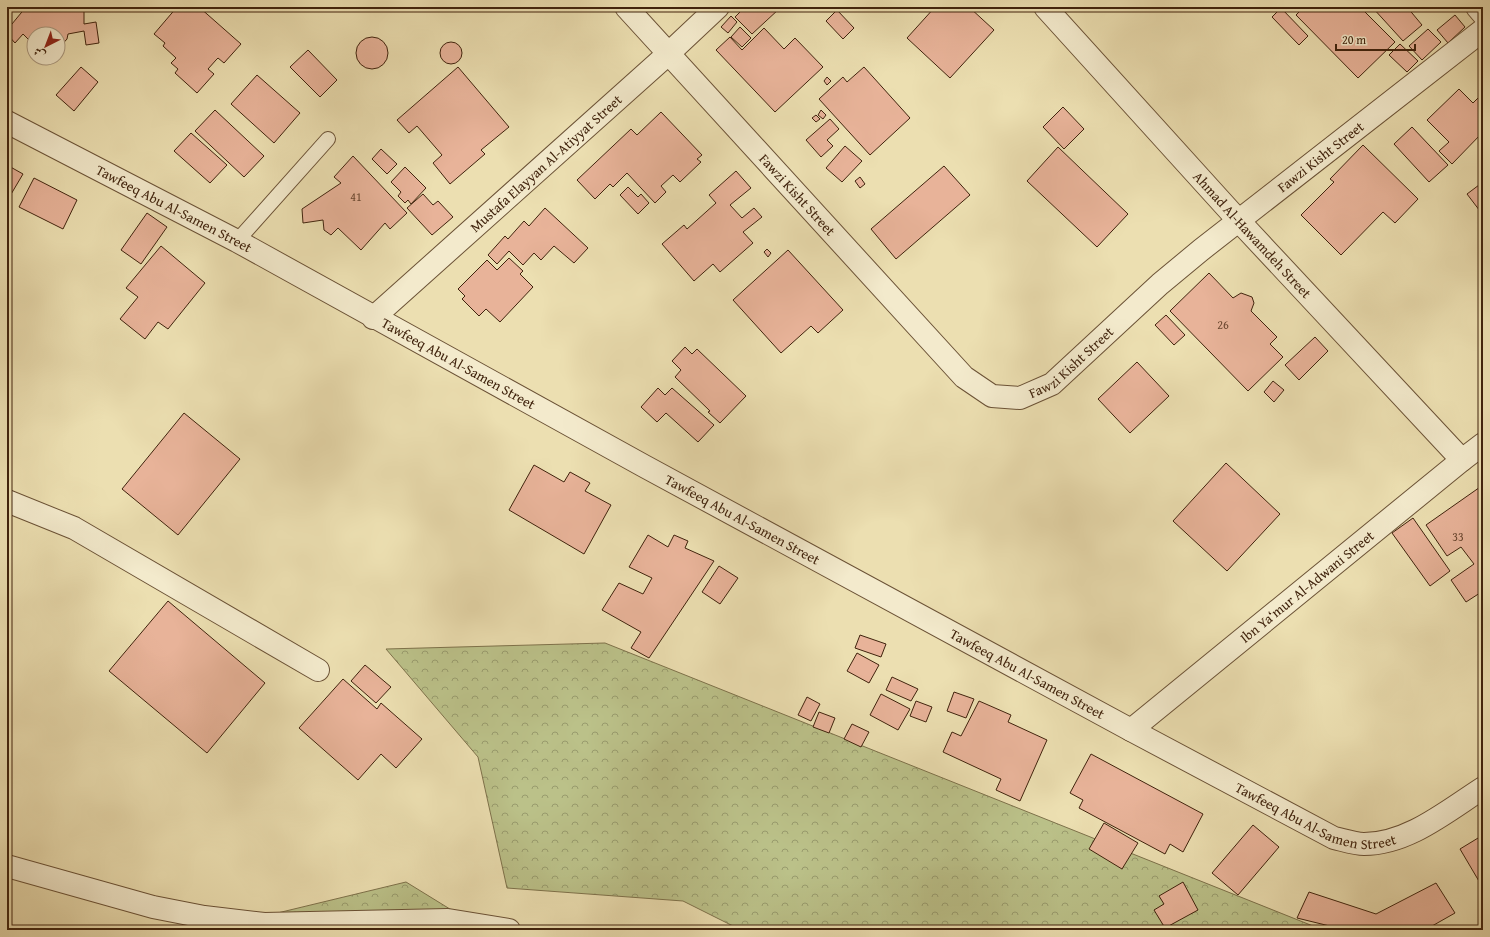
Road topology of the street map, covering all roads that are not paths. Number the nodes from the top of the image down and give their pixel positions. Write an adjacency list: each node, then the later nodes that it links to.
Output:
1 (626, 7): 7 (street, Fawzi Kisht Street)
2 (718, 7): 7 (street, Mustafa Elayyan Al-Atiyyat Street)
3 (1045, 7): 10 (street, Ahmad Al-Hawamdeh Street)
4 (1477, 7): 5 (street)
5 (1483, 14)
6 (1483, 30): 10 (street, Fawzi Kisht Street)
7 (668, 54): 10 (street, Fawzi Kisht Street); 12 (street, Mustafa Elayyan Al-Atiyyat Street)
8 (7, 122): 11 (street, Tawfeeq Abu Al-Samen Street)
9 (328, 139): 11 (lane)
10 (1238, 220): 14 (street, Ahmad Al-Hawamdeh Street)
11 (237, 241): 12 (street, Tawfeeq Abu Al-Samen Street)
12 (373, 318): 17 (street, Tawfeeq Abu Al-Samen Street)
13 (1483, 444): 14 (street, Ibn Ya‘mur Al-Adwani Street)
14 (1462, 460): 17 (street, Ibn Ya‘mur Al-Adwani Street)
15 (7, 501): 16 (street)
16 (318, 670)
17 (1131, 730): 18 (street, Tawfeeq Abu Al-Samen Street)
18 (1483, 788)
19 (7, 866): 20 (street)
20 (509, 930)

